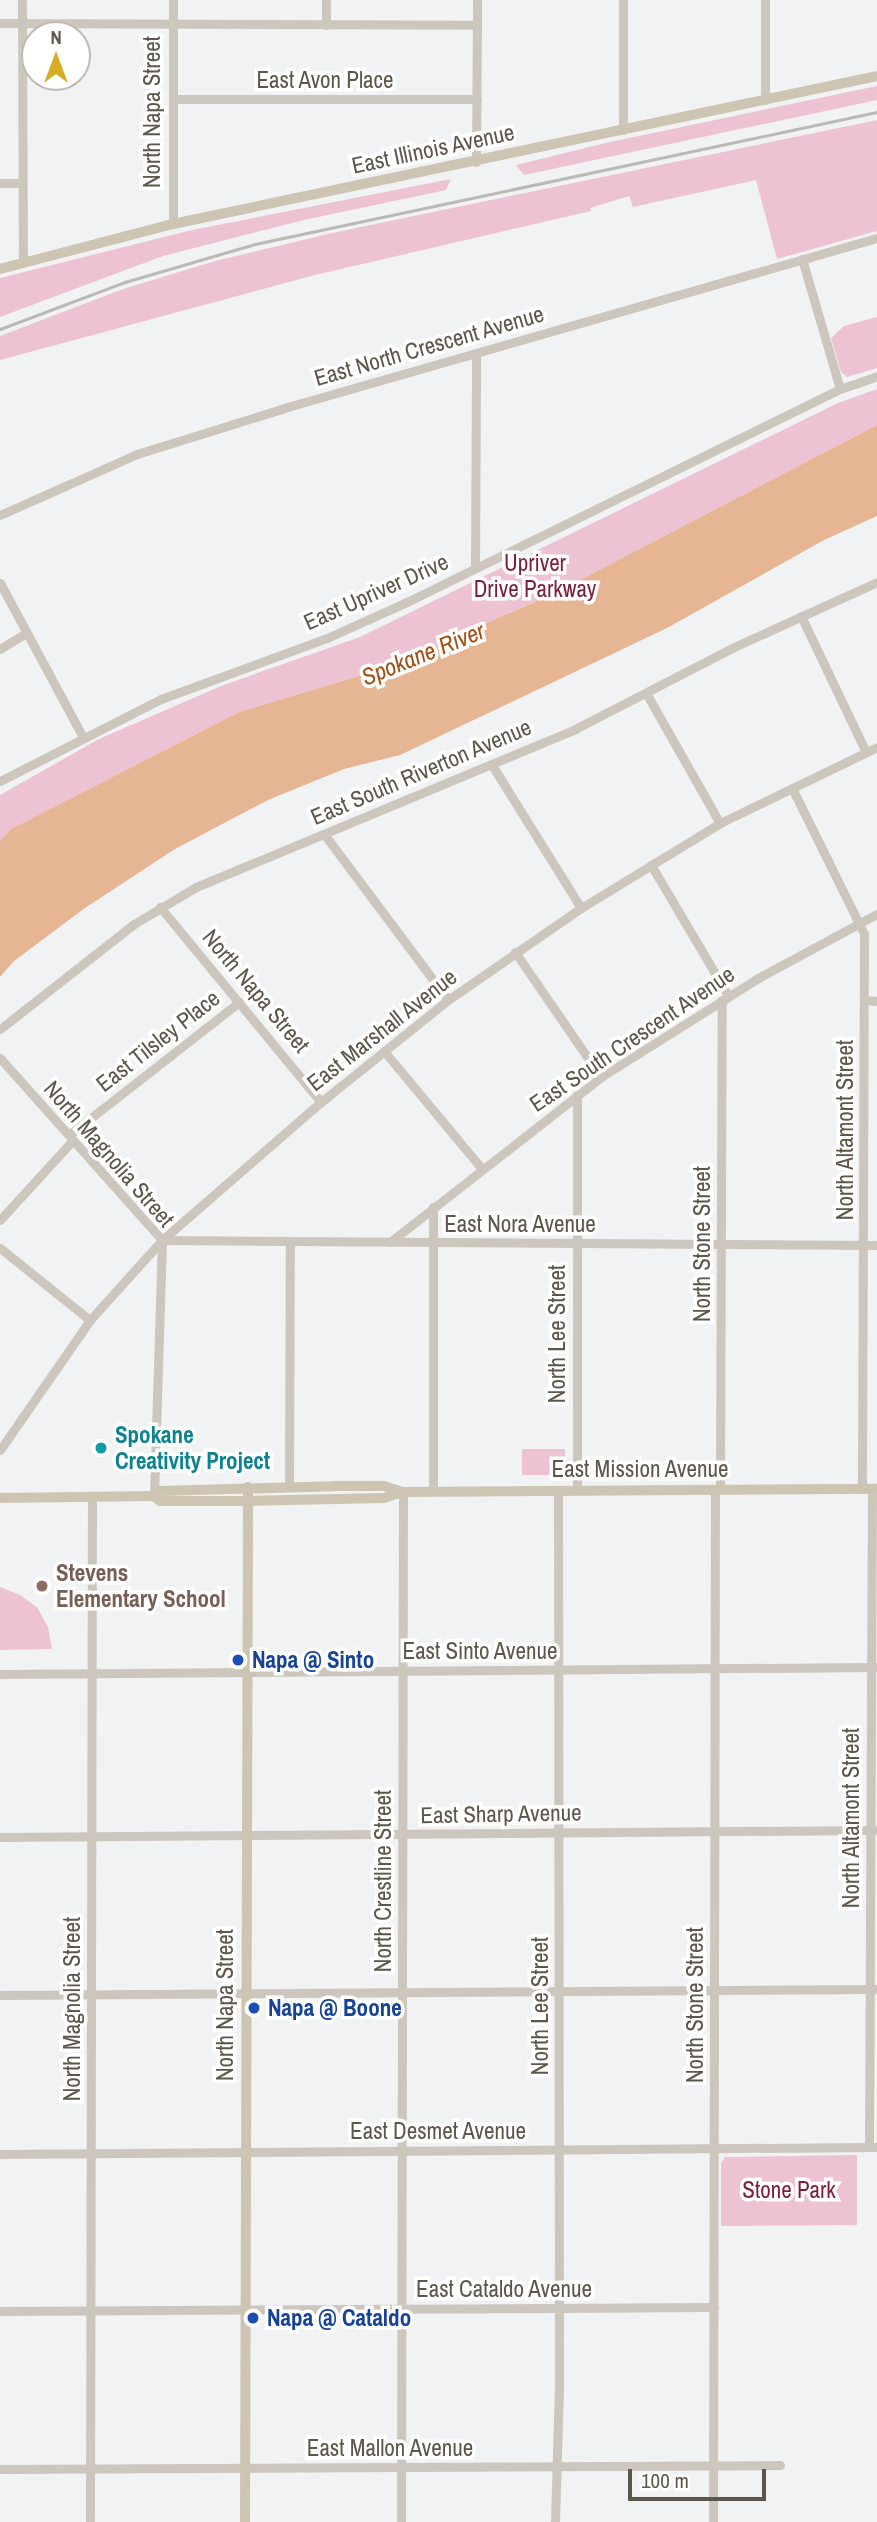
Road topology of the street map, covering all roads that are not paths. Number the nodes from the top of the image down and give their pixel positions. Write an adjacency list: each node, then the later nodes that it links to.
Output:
1 (22, 0): 7 (street)
2 (173, 0): 11 (street, North Napa Street)
3 (326, 0): 12 (street)
4 (477, 0): 13 (street)
5 (623, 0): 19 (street)
6 (765, 0): 18 (street)
7 (22, 21)
8 (0, 23): 9 (street)
9 (21, 24)
10 (91, 24): 11 (street)
11 (173, 24): 12 (street); 16 (street, North Napa Street)
12 (326, 25): 13 (street)
13 (477, 25): 17 (street)
14 (877, 76): 18 (main road, East Illinois Avenue)
15 (22, 91): 22 (street)
16 (173, 99): 17 (street, East Avon Place); 23 (street, North Napa Street)
17 (477, 99): 20 (street)
18 (765, 100): 19 (main road, East Illinois Avenue)
19 (623, 130): 20 (main road, East Illinois Avenue)
20 (476, 162): 23 (main road, East Illinois Avenue)
21 (0, 183): 22 (street)
22 (22, 183): 26 (street)
23 (173, 224): 26 (main road, East Illinois Avenue)
24 (877, 238): 25 (street, East North Crescent Avenue)
25 (802, 259): 28 (street, East North Crescent Avenue); 30 (street)
26 (23, 262): 27 (main road, East Illinois Avenue)
27 (0, 269)
28 (476, 353): 31 (street, East North Crescent Avenue); 32 (street)
29 (877, 376): 30 (street, East Upriver Drive)
30 (840, 389): 32 (street, East Upriver Drive)
31 (0, 515)
32 (475, 568): 39 (street, East Upriver Drive)
33 (877, 582): 35 (street, East South Riverton Avenue)
34 (0, 583): 36 (street)
35 (801, 616): 38 (street, East South Riverton Avenue); 41 (street)
36 (26, 633): 37 (street); 39 (street)
37 (0, 649)
38 (646, 693): 42 (street, East South Riverton Avenue); 45 (street)
39 (83, 737): 43 (street, East Upriver Drive)
40 (877, 747): 41 (street, East Marshall Avenue)
41 (866, 752): 44 (street, East Marshall Avenue)
42 (492, 765): 46 (street, East South Riverton Avenue); 49 (street)
43 (0, 781)
44 (792, 788): 45 (street, East Marshall Avenue); 51 (street, North Altamont Street)
45 (720, 824): 47 (street, East Marshall Avenue)
46 (324, 834): 48 (street, East South Riverton Avenue); 54 (street)
47 (651, 865): 49 (street, East Marshall Avenue); 53 (street)
48 (160, 907): 57 (street, North Napa Street); 58 (street, East South Riverton Avenue)
49 (581, 908): 52 (street, East Marshall Avenue)
50 (877, 915): 51 (street, East South Crescent Avenue)
51 (860, 923): 53 (street, East South Crescent Avenue); 55 (street, North Altamont Street)
52 (514, 952): 54 (street, East Marshall Avenue); 61 (street)
53 (725, 998): 61 (street, East South Crescent Avenue); 73 (street, North Stone Street)
54 (448, 1000): 59 (street, East Marshall Avenue)
55 (865, 1000): 56 (street); 74 (street, North Altamont Street)
56 (877, 1001)
57 (239, 1003): 63 (street, North Napa Street); 64 (street, East Tilsley Place)
58 (0, 1029)
59 (384, 1051): 63 (street, East Marshall Avenue); 65 (street)
60 (0, 1058): 64 (street, North Magnolia Street)
61 (601, 1077): 62 (street, East South Crescent Avenue)
62 (577, 1095): 65 (street, East South Crescent Avenue); 72 (street, North Lee Street)
63 (321, 1102): 68 (street, East Marshall Avenue)
64 (71, 1138): 67 (street, East Tilsley Place); 68 (street, North Magnolia Street)
65 (481, 1168): 66 (street, East South Crescent Avenue)
66 (433, 1207): 70 (street, East South Crescent Avenue); 71 (street)
67 (0, 1220)
68 (162, 1240): 69 (street, East Nora Avenue); 77 (street, East Marshall Avenue); 88 (street, North Magnolia Street)
69 (290, 1241): 70 (street, East Nora Avenue); 79 (street)
70 (390, 1242): 71 (street, East Nora Avenue)
71 (433, 1243): 72 (street, East Nora Avenue); 85 (street)
72 (576, 1243): 73 (street, East Nora Avenue); 84 (street, North Lee Street)
73 (721, 1243): 74 (street, East Nora Avenue); 81 (street, North Stone Street)
74 (863, 1245): 75 (street, East Nora Avenue); 82 (street, North Altamont Street)
75 (877, 1245)
76 (0, 1248): 77 (street)
77 (90, 1320): 78 (street, East Marshall Avenue)
78 (0, 1450)
79 (289, 1486): 80 (main road, East Mission Avenue); 86 (main road, East Mission Avenue)
80 (248, 1487): 88 (main road, East Mission Avenue); 90 (main road, North Napa Street)
81 (717, 1489): 82 (main road, East Mission Avenue); 84 (main road, East Mission Avenue); 92 (street, North Stone Street)
82 (870, 1489): 91 (street, North Altamont Street)
83 (558, 1490): 84 (main road, East Mission Avenue); 85 (main road, East Mission Avenue); 94 (street, North Lee Street)
84 (577, 1490)
85 (433, 1491): 86 (main road, East Mission Avenue)
86 (403, 1492): 90 (main road, East Mission Avenue); 93 (street, North Crestline Street)
87 (92, 1496): 88 (main road, East Mission Avenue); 89 (main road, East Mission Avenue); 96 (street, North Magnolia Street)
88 (153, 1496): 90 (main road, East Mission Avenue)
89 (0, 1498)
90 (248, 1502): 95 (main road, North Napa Street)
91 (874, 1667): 92 (street, East Sinto Avenue); 98 (street, North Altamont Street)
92 (715, 1669): 94 (street, East Sinto Avenue); 99 (street, North Stone Street)
93 (403, 1670): 94 (street, East Sinto Avenue); 95 (street, East Sinto Avenue); 101 (street, North Crestline Street)
94 (559, 1670): 100 (street, North Lee Street)
95 (248, 1672): 96 (street, East Sinto Avenue); 103 (main road, North Napa Street)
96 (92, 1673): 97 (street, East Sinto Avenue); 102 (street, North Magnolia Street)
97 (0, 1674)
98 (873, 1830): 99 (street, East Sharp Avenue); 105 (street, North Altamont Street)
99 (715, 1832): 100 (street, East Sharp Avenue); 106 (street, North Stone Street)
100 (559, 1833): 101 (street, East Sharp Avenue); 109 (street, North Lee Street)
101 (403, 1835): 103 (street, East Sharp Avenue); 108 (street, North Crestline Street)
102 (92, 1836): 103 (street, East Sharp Avenue); 104 (street, East Sharp Avenue); 110 (street, North Magnolia Street)
103 (247, 1836): 107 (main road, North Napa Street)
104 (0, 1837)
105 (874, 1989): 106 (street); 112 (street, North Altamont Street)
106 (715, 1990): 109 (street); 115 (street, North Stone Street)
107 (247, 1993): 108 (street); 110 (street); 113 (main road, North Napa Street)
108 (402, 1993): 109 (street); 116 (street, North Crestline Street)
109 (559, 1993): 114 (street, North Lee Street)
110 (91, 1994): 111 (street); 117 (street, North Magnolia Street)
111 (0, 1995)
112 (873, 2147): 115 (street, East Desmet Avenue)
113 (246, 2150): 116 (street, East Desmet Avenue); 117 (street, East Desmet Avenue); 122 (main road, North Napa Street)
114 (559, 2150): 115 (street, East Desmet Avenue); 116 (street, East Desmet Avenue); 120 (street, North Lee Street)
115 (714, 2150): 119 (street, North Stone Street)
116 (403, 2151): 121 (street, North Crestline Street)
117 (91, 2152): 118 (street, East Desmet Avenue); 124 (street, North Magnolia Street)
118 (0, 2154)
119 (713, 2307): 120 (street, East Cataldo Avenue); 126 (street, North Stone Street)
120 (558, 2308): 121 (street, East Cataldo Avenue); 125 (street, North Lee Street)
121 (401, 2309): 122 (street, East Cataldo Avenue); 128 (street, North Crestline Street)
122 (245, 2310): 124 (street, East Cataldo Avenue); 129 (main road, North Napa Street)
123 (0, 2311): 124 (street, East Cataldo Avenue)
124 (90, 2312): 131 (street, North Magnolia Street)
125 (557, 2465): 126 (street, East Mallon Avenue); 128 (street, East Mallon Avenue); 135 (street, North Lee Street)
126 (712, 2465): 127 (street, East Mallon Avenue); 136 (street, North Stone Street)
127 (780, 2465)
128 (401, 2467): 129 (street, East Mallon Avenue); 134 (street, North Crestline Street)
129 (245, 2468): 131 (street, East Mallon Avenue); 133 (main road, North Napa Street)
130 (0, 2469): 131 (street, East Mallon Avenue)
131 (90, 2469): 132 (street, North Magnolia Street)
132 (90, 2522)
133 (245, 2522)
134 (401, 2522)
135 (555, 2522)
136 (713, 2522)

